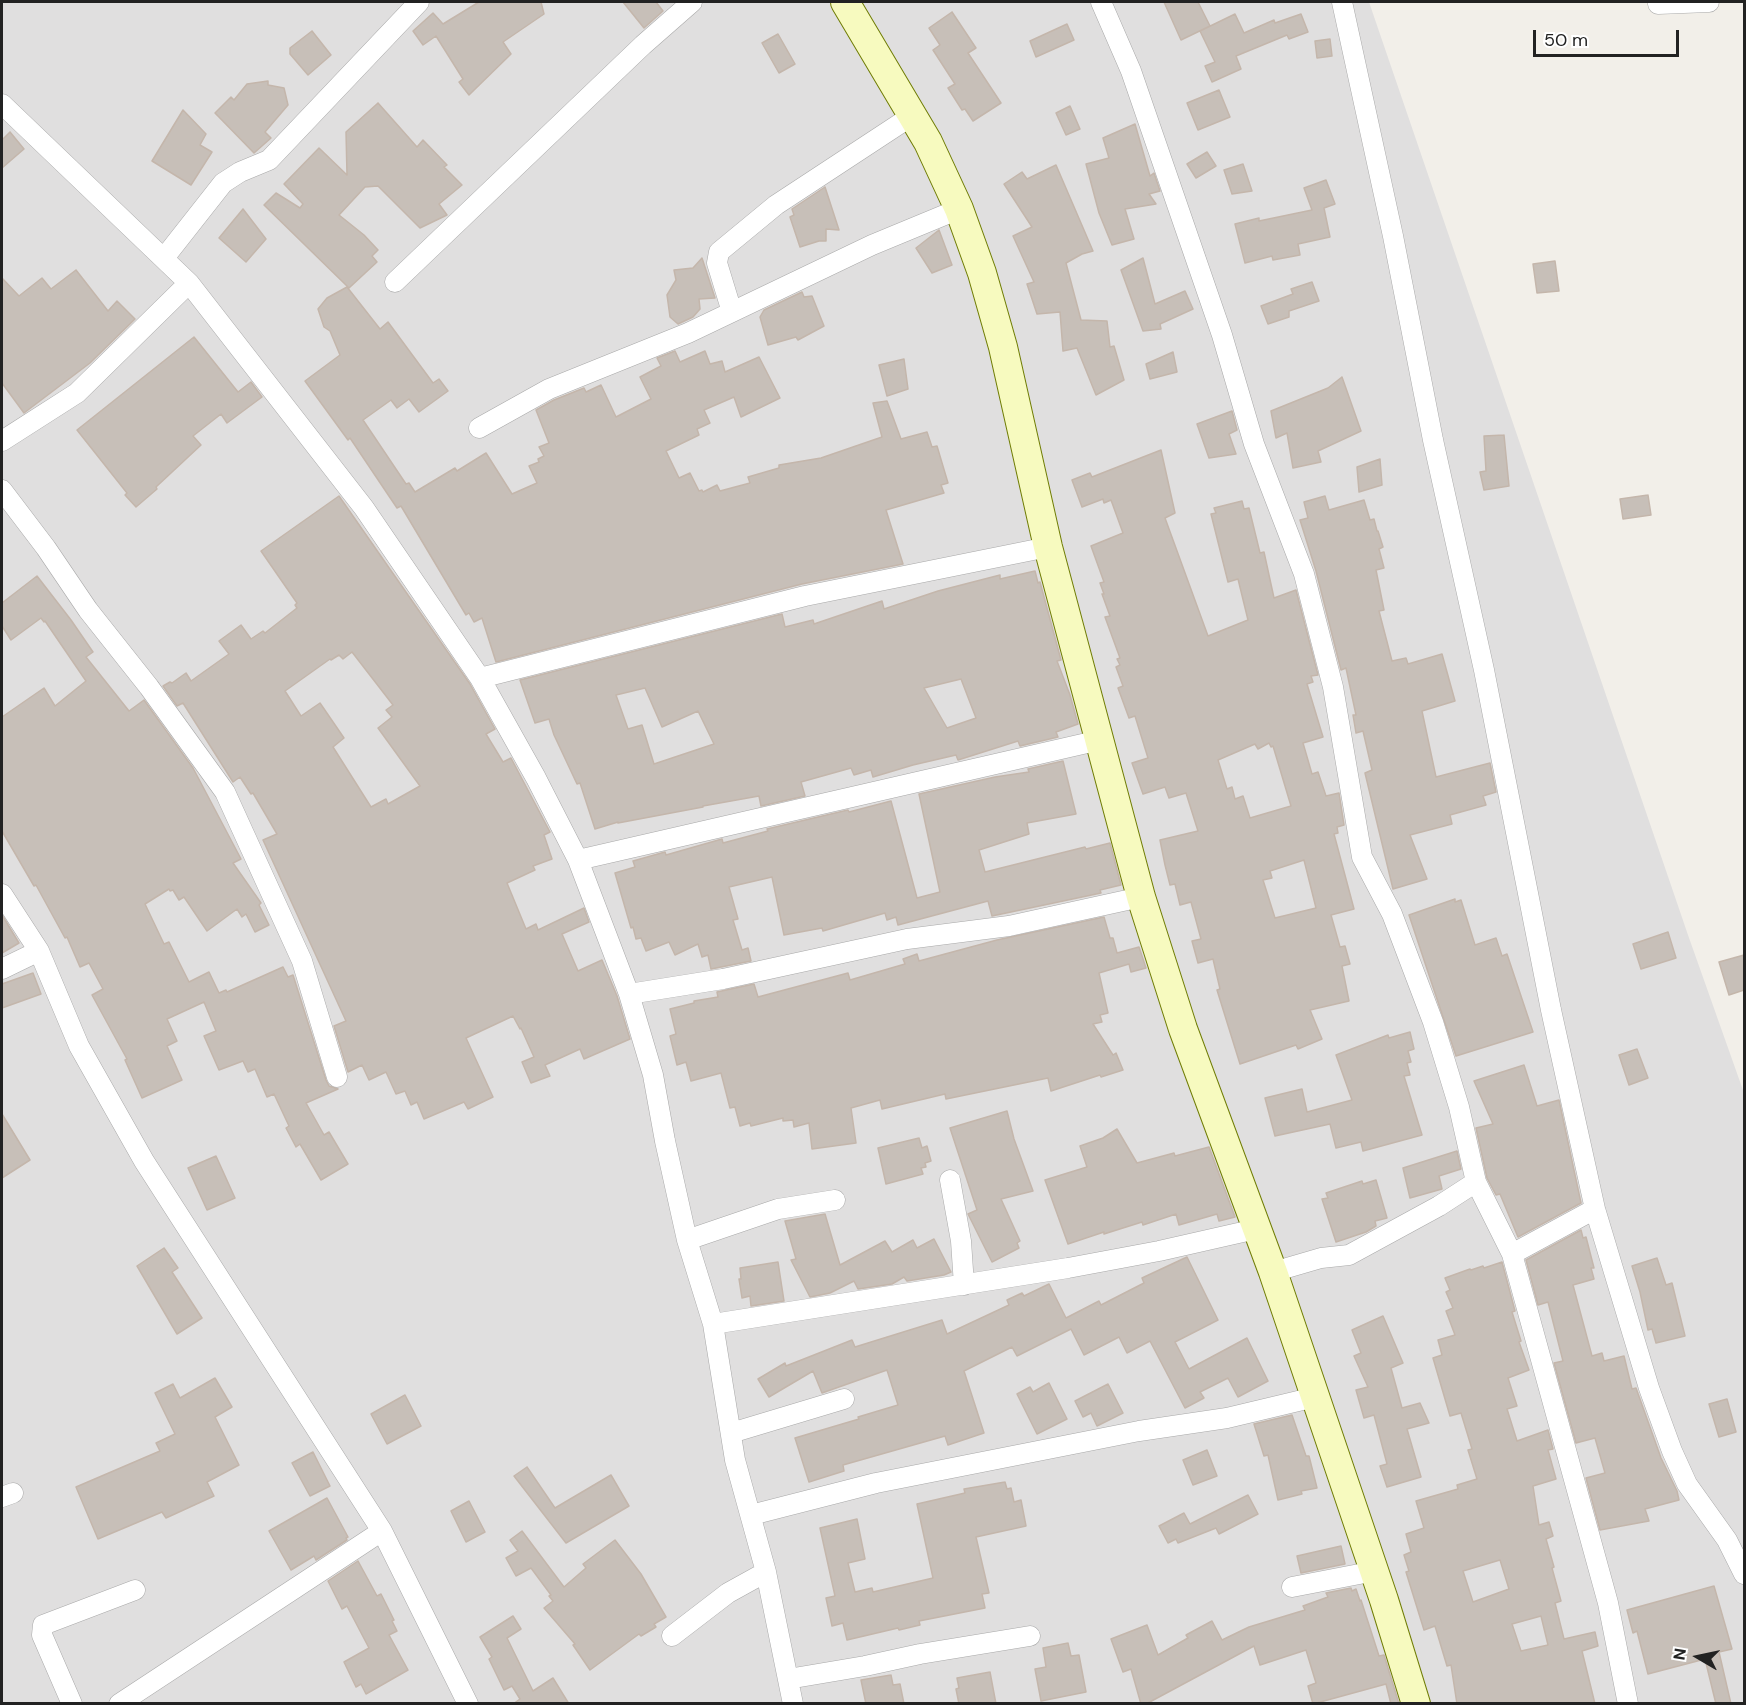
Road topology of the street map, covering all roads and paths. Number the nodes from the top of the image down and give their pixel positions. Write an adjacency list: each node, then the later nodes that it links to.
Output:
1 (419, 2): 11 (street)
2 (692, 2): 12 (street)
3 (845, 2): 9 (main road)
4 (1101, 2): 29 (street)
5 (1342, 2): 31 (street)
6 (1709, 2): 7 (street)
7 (1658, 4)
8 (2, 104): 11 (street)
9 (913, 115): 10 (main road); 14 (street)
10 (959, 209): 14 (street); 18 (main road)
11 (164, 258): 13 (street)
12 (395, 282)
13 (189, 283): 16 (street); 19 (street)
14 (732, 312): 15 (street)
15 (479, 428)
16 (2, 441)
17 (2, 490): 27 (street)
18 (1048, 547): 19 (street); 20 (main road)
19 (480, 678): 21 (street)
20 (1100, 740): 21 (street); 23 (main road)
21 (578, 860): 26 (street)
22 (2, 894): 24 (street)
23 (1141, 897): 26 (street); 32 (main road)
24 (39, 951): 25 (street); 42 (street)
25 (2, 969)
26 (629, 994): 33 (street)
27 (338, 1077)
28 (950, 1180): 36 (street)
29 (1476, 1182): 34 (street); 35 (street)
30 (834, 1200): 33 (street)
31 (1595, 1209): 34 (street); 45 (street)
32 (1256, 1229): 35 (main road); 36 (street)
33 (687, 1240): 37 (street)
34 (1512, 1254): 56 (street)
35 (1273, 1272): 38 (main road)
36 (964, 1285): 37 (street)
37 (713, 1324): 40 (street)
38 (1315, 1397): 41 (street); 43 (main road)
39 (843, 1399): 40 (street)
40 (730, 1433): 41 (street)
41 (751, 1515): 44 (street)
42 (382, 1532): 52 (street); 53 (street)
43 (1375, 1571): 46 (street); 55 (main road)
44 (766, 1572): 48 (street); 50 (street)
45 (1744, 1574)
46 (1292, 1587)
47 (135, 1590): 51 (street)
48 (672, 1636)
49 (1030, 1636): 50 (street)
50 (788, 1679): 54 (street)
51 (72, 1704)
52 (119, 1704)
53 (468, 1704)
54 (793, 1704)
55 (1416, 1704)
56 (1628, 1704)

